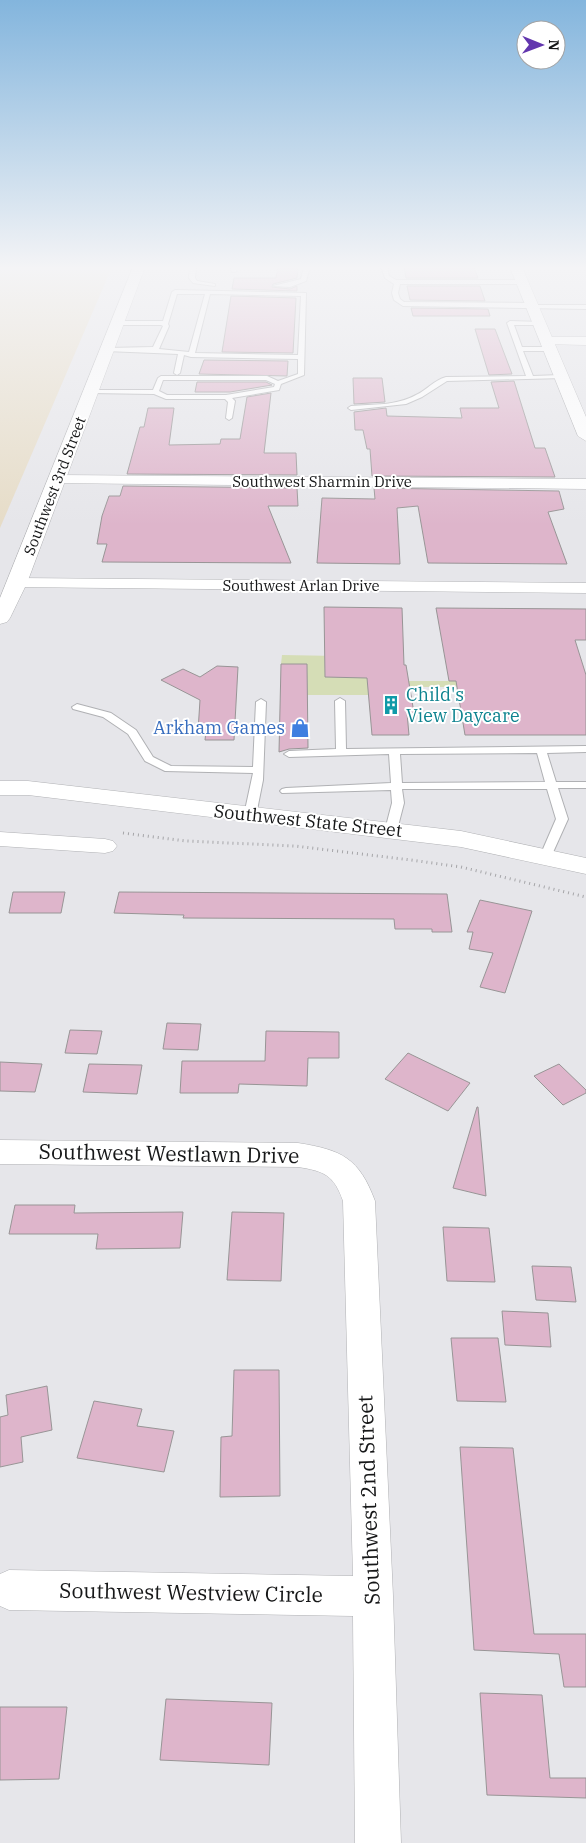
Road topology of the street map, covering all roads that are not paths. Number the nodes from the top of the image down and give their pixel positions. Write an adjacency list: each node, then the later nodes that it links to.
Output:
1 (107, 353): 12 (street, Southwest 3rd Street)
2 (181, 353): 8 (lane)
3 (184, 353): 6 (lane)
4 (521, 353): 10 (lane)
5 (551, 353): 9 (street)
6 (191, 355): 7 (lane)
7 (301, 356): 11 (lane)
8 (177, 373)
9 (561, 377): 10 (lane); 17 (street)
10 (530, 378): 15 (lane)
11 (278, 383): 13 (lane); 14 (lane)
12 (92, 392): 13 (lane); 18 (street, Southwest 3rd Street)
13 (155, 392): 14 (lane)
14 (226, 397): 16 (lane)
15 (351, 408)
16 (229, 418)
17 (586, 436)
18 (57, 480): 19 (street, Southwest Sharmin Drive); 20 (street, Southwest 3rd Street)
19 (586, 484)
20 (17, 583): 21 (street, Southwest Arlan Drive); 22 (street, Southwest 3rd Street)
21 (586, 588)
22 (0, 618)
23 (340, 701): 29 (lane)
24 (262, 702): 31 (lane)
25 (77, 707): 31 (lane)
26 (541, 749): 27 (lane); 28 (lane); 33 (lane)
27 (586, 749)
28 (394, 751): 29 (lane); 35 (lane)
29 (341, 752): 30 (lane)
30 (289, 754)
31 (258, 770): 39 (lane)
32 (0, 776): 37 (street, Southwest State Street)
33 (554, 785): 34 (lane); 35 (lane); 43 (lane)
34 (586, 785)
35 (398, 786): 38 (lane); 40 (lane)
36 (0, 788): 37 (street, Southwest State Street)
37 (28, 788): 39 (street, Southwest State Street)
38 (286, 791)
39 (250, 815): 40 (street, Southwest State Street)
40 (391, 830): 43 (street, Southwest State Street)
41 (0, 839): 42 (street)
42 (112, 839)
43 (546, 856): 44 (street, Southwest State Street)
44 (586, 866)
45 (0, 1152): 46 (street, Southwest Westlawn Drive)
46 (336, 1164): 48 (street, Southwest 2nd Street)
47 (9, 1590): 48 (street, Southwest Westview Circle)
48 (373, 1596): 49 (street, Southwest 2nd Street)
49 (378, 1843)

